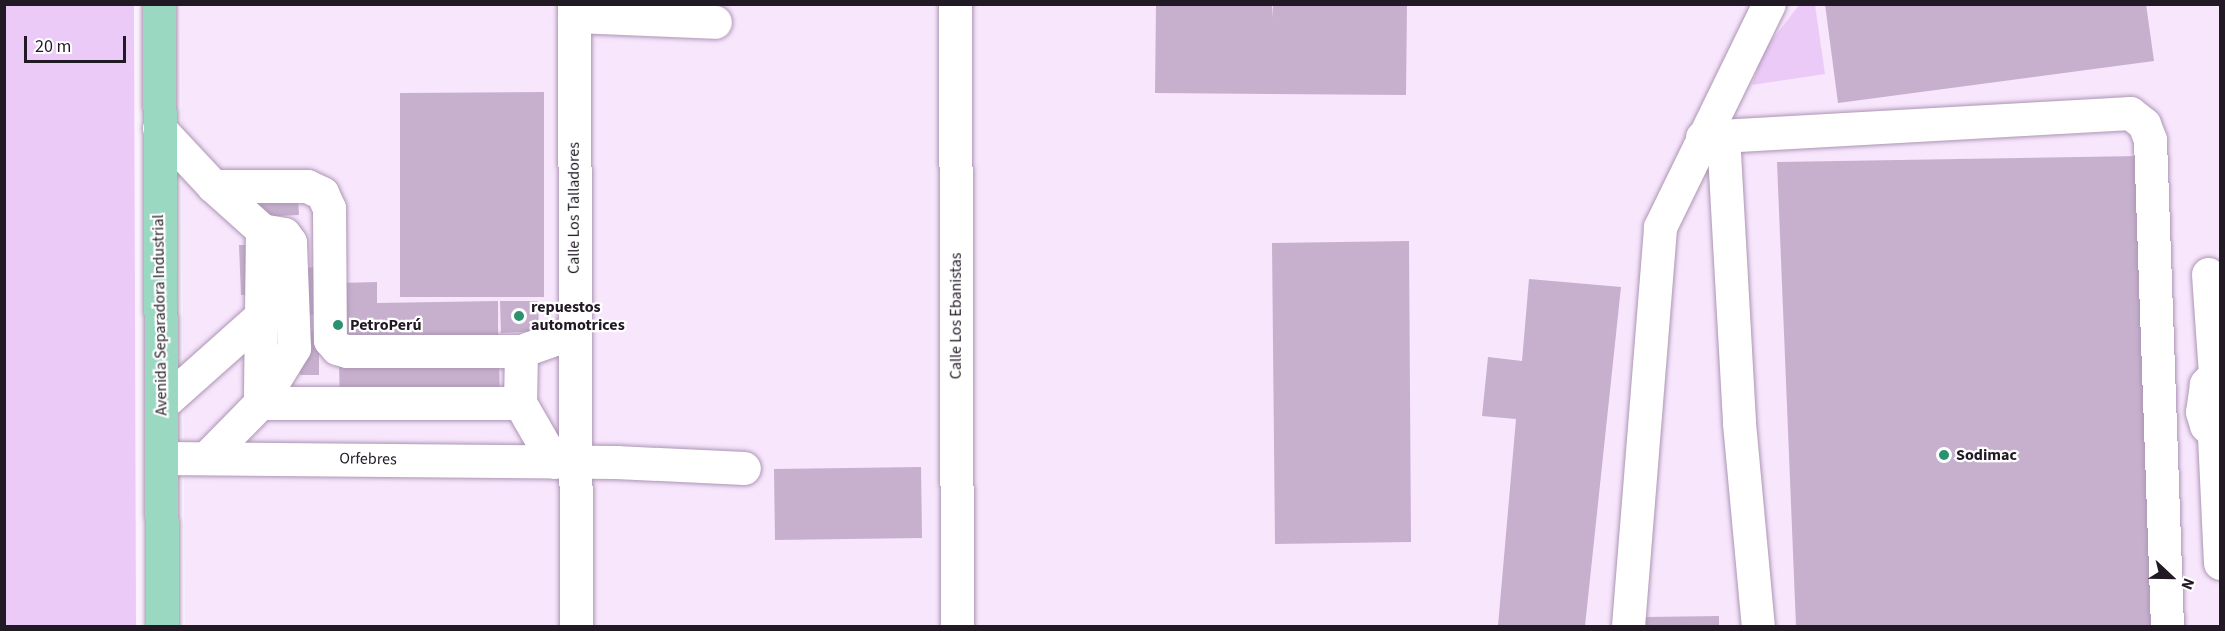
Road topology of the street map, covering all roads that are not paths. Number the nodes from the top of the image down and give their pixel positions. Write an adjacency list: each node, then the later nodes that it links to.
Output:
1 (159, 4): 6 (main road, Avenida Separadora Industrial)
2 (955, 4): 26 (street, Calle Los Ebanistas)
3 (1769, 4): 7 (street)
4 (574, 10): 5 (street); 12 (street, Calle Los Talladores)
5 (715, 22)
6 (159, 128): 8 (street); 17 (main road, Avenida Separadora Industrial)
7 (1713, 136): 27 (street); 28 (street); 29 (street)
8 (213, 186): 9 (street); 13 (street)
9 (262, 230): 11 (street); 15 (street)
10 (2208, 274): 14 (street)
11 (261, 316): 15 (street); 17 (street)
12 (574, 332): 13 (street); 21 (street, Calle Los Talladores)
13 (521, 351): 16 (street)
14 (2218, 371): 18 (street)
15 (260, 403): 16 (street); 19 (street)
16 (520, 404): 21 (street)
17 (161, 405): 20 (main road, Avenida Separadora Industrial)
18 (2217, 438): 23 (street)
19 (207, 457): 20 (street, Orfebres); 21 (street, Orfebres)
20 (162, 458): 24 (main road, Avenida Separadora Industrial)
21 (564, 462): 22 (street, Orfebres); 25 (street, Calle Los Talladores)
22 (744, 468)
23 (2220, 562)
24 (162, 627)
25 (576, 627)
26 (957, 627)
27 (1628, 627)
28 (1758, 627)
29 (2167, 627)

